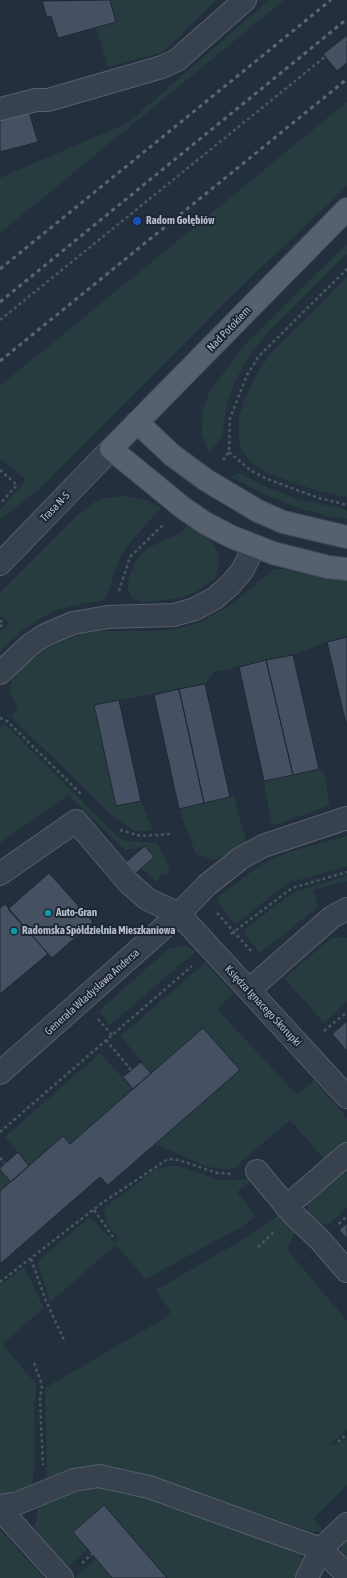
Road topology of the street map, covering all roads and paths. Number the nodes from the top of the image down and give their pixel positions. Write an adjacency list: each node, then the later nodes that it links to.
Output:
1 (245, 0): 3 (street)
2 (347, 39): 6 (path)
3 (0, 109)
4 (347, 209): 7 (main road, Nad Potokiem)
5 (347, 269): 9 (path)
6 (0, 320)
7 (137, 422): 8 (main road, Nad Potokiem); 11 (main road)
8 (111, 449): 14 (main road); 17 (street, Trasa N-S)
9 (229, 452): 11 (path); 13 (path)
10 (0, 470): 12 (path)
11 (206, 480): 15 (main road)
12 (0, 504)
13 (347, 505)
14 (182, 508): 16 (main road); 19 (path)
15 (347, 537)
16 (254, 547): 18 (main road); 19 (street)
17 (0, 564)
18 (347, 569)
19 (119, 617): 22 (street)
20 (0, 620): 21 (path)
21 (0, 627)
22 (0, 673)
23 (0, 718): 24 (path)
24 (83, 796)
25 (347, 818): 31 (street, Generała Władysława Andersa)
26 (114, 826): 27 (path)
27 (172, 834)
28 (347, 872): 32 (path)
29 (0, 874): 31 (street)
30 (347, 909): 33 (street)
31 (179, 914): 32 (street, Księdza Ignacego Skorupki); 38 (street, Generała Władysława Andersa)
32 (211, 950): 33 (street, Księdza Ignacego Skorupki); 36 (path)
33 (249, 990): 39 (street, Księdza Ignacego Skorupki)
34 (347, 1012): 35 (path)
35 (324, 1031)
36 (106, 1040): 37 (path); 40 (path)
37 (131, 1070)
38 (0, 1073)
39 (347, 1097)
40 (0, 1132)
41 (347, 1154): 45 (street)
42 (0, 1158): 43 (path)
43 (5, 1163)
44 (257, 1171): 45 (street); 46 (path)
45 (286, 1207): 49 (street)
46 (94, 1210): 47 (path); 48 (path)
47 (114, 1238)
48 (31, 1259): 50 (path); 51 (path)
49 (347, 1271)
50 (0, 1282)
51 (65, 1342)
52 (34, 1363): 55 (path)
53 (347, 1434): 54 (path)
54 (338, 1442)
55 (44, 1492): 56 (street); 58 (street)
56 (0, 1507): 60 (street)
57 (347, 1524): 58 (street)
58 (321, 1549): 59 (street); 61 (street)
59 (347, 1575)
60 (62, 1578)
61 (307, 1578)

